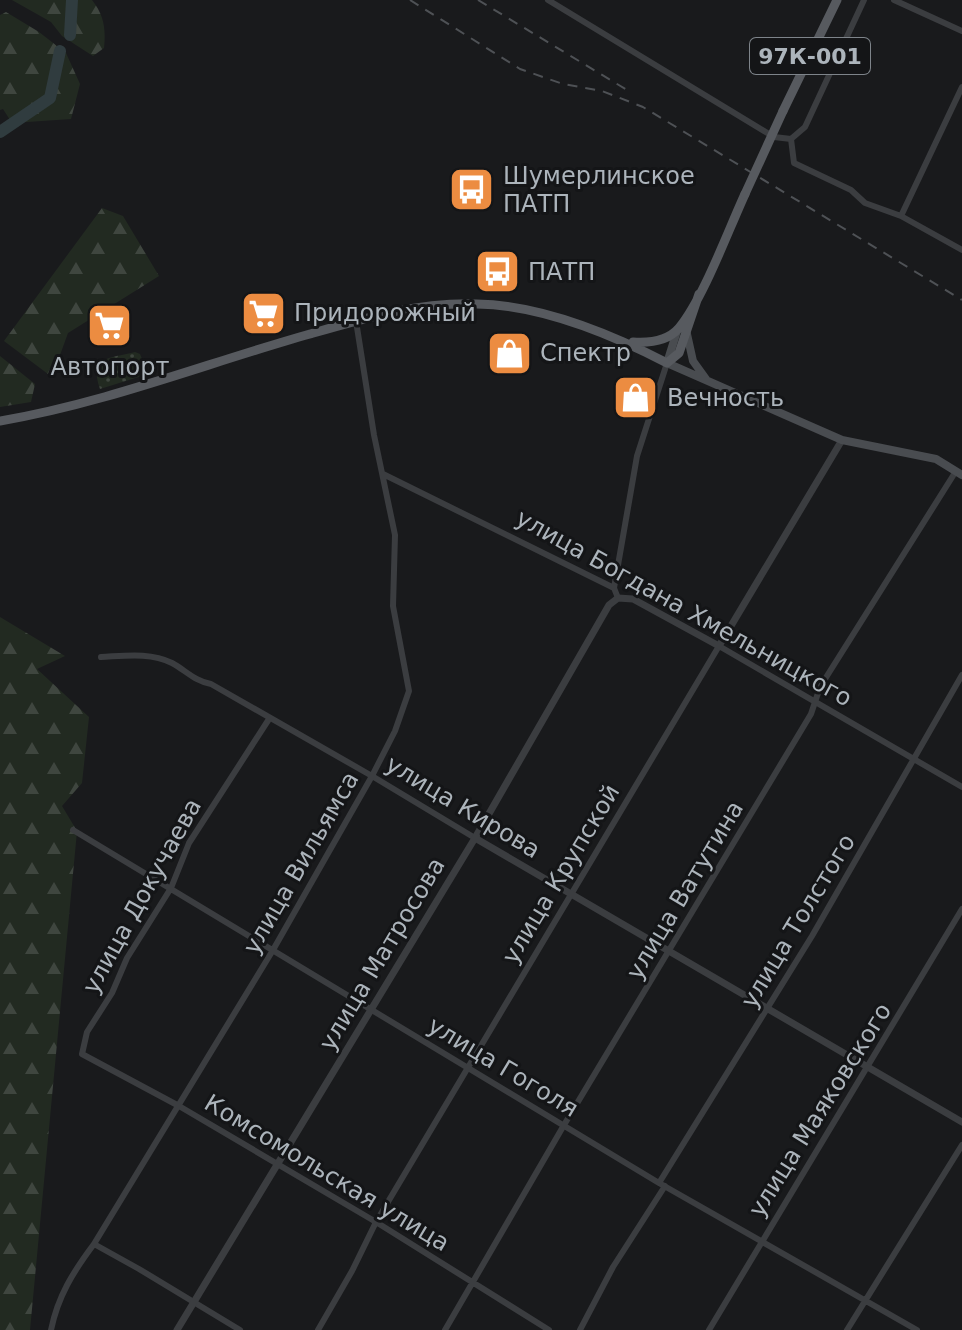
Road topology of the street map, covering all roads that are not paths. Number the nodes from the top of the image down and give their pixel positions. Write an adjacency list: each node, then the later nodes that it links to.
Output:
1 (548, 0): 7 (street)
2 (837, 0): 11 (main road, 97К-001, bridge)
3 (864, 0): 7 (street)
4 (894, 0): 5 (street)
5 (962, 31)
6 (962, 87): 8 (street)
7 (791, 139): 8 (street)
8 (901, 216): 9 (street)
9 (962, 250)
10 (356, 321): 12 (main road); 15 (main road); 18 (street, улица Вильямса)
11 (683, 330): 12 (main road); 13 (main road, 97К-001); 14 (main road)
12 (621, 340): 13 (main road)
13 (667, 363): 14 (main road); 19 (street)
14 (713, 384): 16 (main road)
15 (0, 421)
16 (842, 440): 17 (main road); 21 (street, улица Крупской)
17 (959, 473): 24 (street, улица Ватутина)
18 (383, 474): 19 (street, улица Богдана Хмельницкого); 27 (street, улица Вильямса)
19 (614, 588): 20 (street, улица Богдана Хмельницкого)
20 (618, 598): 21 (street, улица Богдана Хмельницкого); 30 (street, улица Матросова)
21 (719, 646): 24 (street, улица Богдана Хмельницкого); 32 (street, улица Крупской)
22 (101, 657): 25 (street, улица Кирова)
23 (962, 675): 26 (street, улица Толстого)
24 (816, 701): 26 (street, улица Богдана Хмельницкого); 35 (street, улица Ватутина)
25 (269, 719): 27 (street, улица Кирова); 31 (street, улица Докучаева)
26 (915, 760): 28 (street, улица Богдана Хмельницкого); 36 (street, улица Толстого)
27 (372, 776): 30 (street, улица Кирова); 34 (street, улица Вильямса)
28 (962, 787)
29 (73, 830): 31 (street, улица Гоголя)
30 (475, 838): 32 (street, улица Кирова); 37 (street, улица Матросова)
31 (171, 888): 34 (street, улица Гоголя); 38 (street, улица Докучаева)
32 (572, 896): 35 (street, улица Кирова); 40 (street, улица Крупской)
33 (962, 909): 39 (street, улица Маяковского)
34 (273, 950): 37 (street, улица Гоголя); 41 (street, улица Вильямса)
35 (669, 952): 36 (street, улица Кирова); 43 (street, улица Ватутина)
36 (767, 1008): 39 (street, улица Кирова); 46 (street, улица Толстого)
37 (372, 1010): 40 (street, улица Гоголя); 45 (street, улица Матросова)
38 (82, 1054): 41 (street, Комсомольская улица)
39 (869, 1067): 42 (street, улица Кирова); 48 (street, улица Маяковского)
40 (469, 1068): 43 (street, улица Гоголя); 47 (street, улица Крупской)
41 (179, 1106): 45 (street, Комсомольская улица); 49 (street, улица Вильямса)
42 (962, 1122)
43 (564, 1125): 46 (street, улица Гоголя); 50 (street, улица Ватутина)
44 (962, 1145): 51 (street)
45 (278, 1165): 47 (street, Комсомольская улица); 52 (street, улица Матросова)
46 (662, 1184): 48 (street, улица Гоголя); 59 (street, улица Толстого)
47 (376, 1222): 50 (street, Комсомольская улица); 56 (street, улица Крупской)
48 (760, 1241): 51 (street, улица Гоголя); 60 (street, улица Маяковского)
49 (94, 1244): 52 (street); 53 (street, улица Вильямса)
50 (474, 1281): 57 (street, улица Ватутина); 58 (street, Комсомольская улица)
51 (865, 1301): 61 (street); 62 (street, улица Гоголя)
52 (193, 1303): 54 (street, улица Матросова); 55 (street)
53 (51, 1330)
54 (177, 1330)
55 (240, 1330)
56 (318, 1330)
57 (445, 1330)
58 (549, 1330)
59 (580, 1330)
60 (709, 1330)
61 (847, 1330)
62 (917, 1330)

